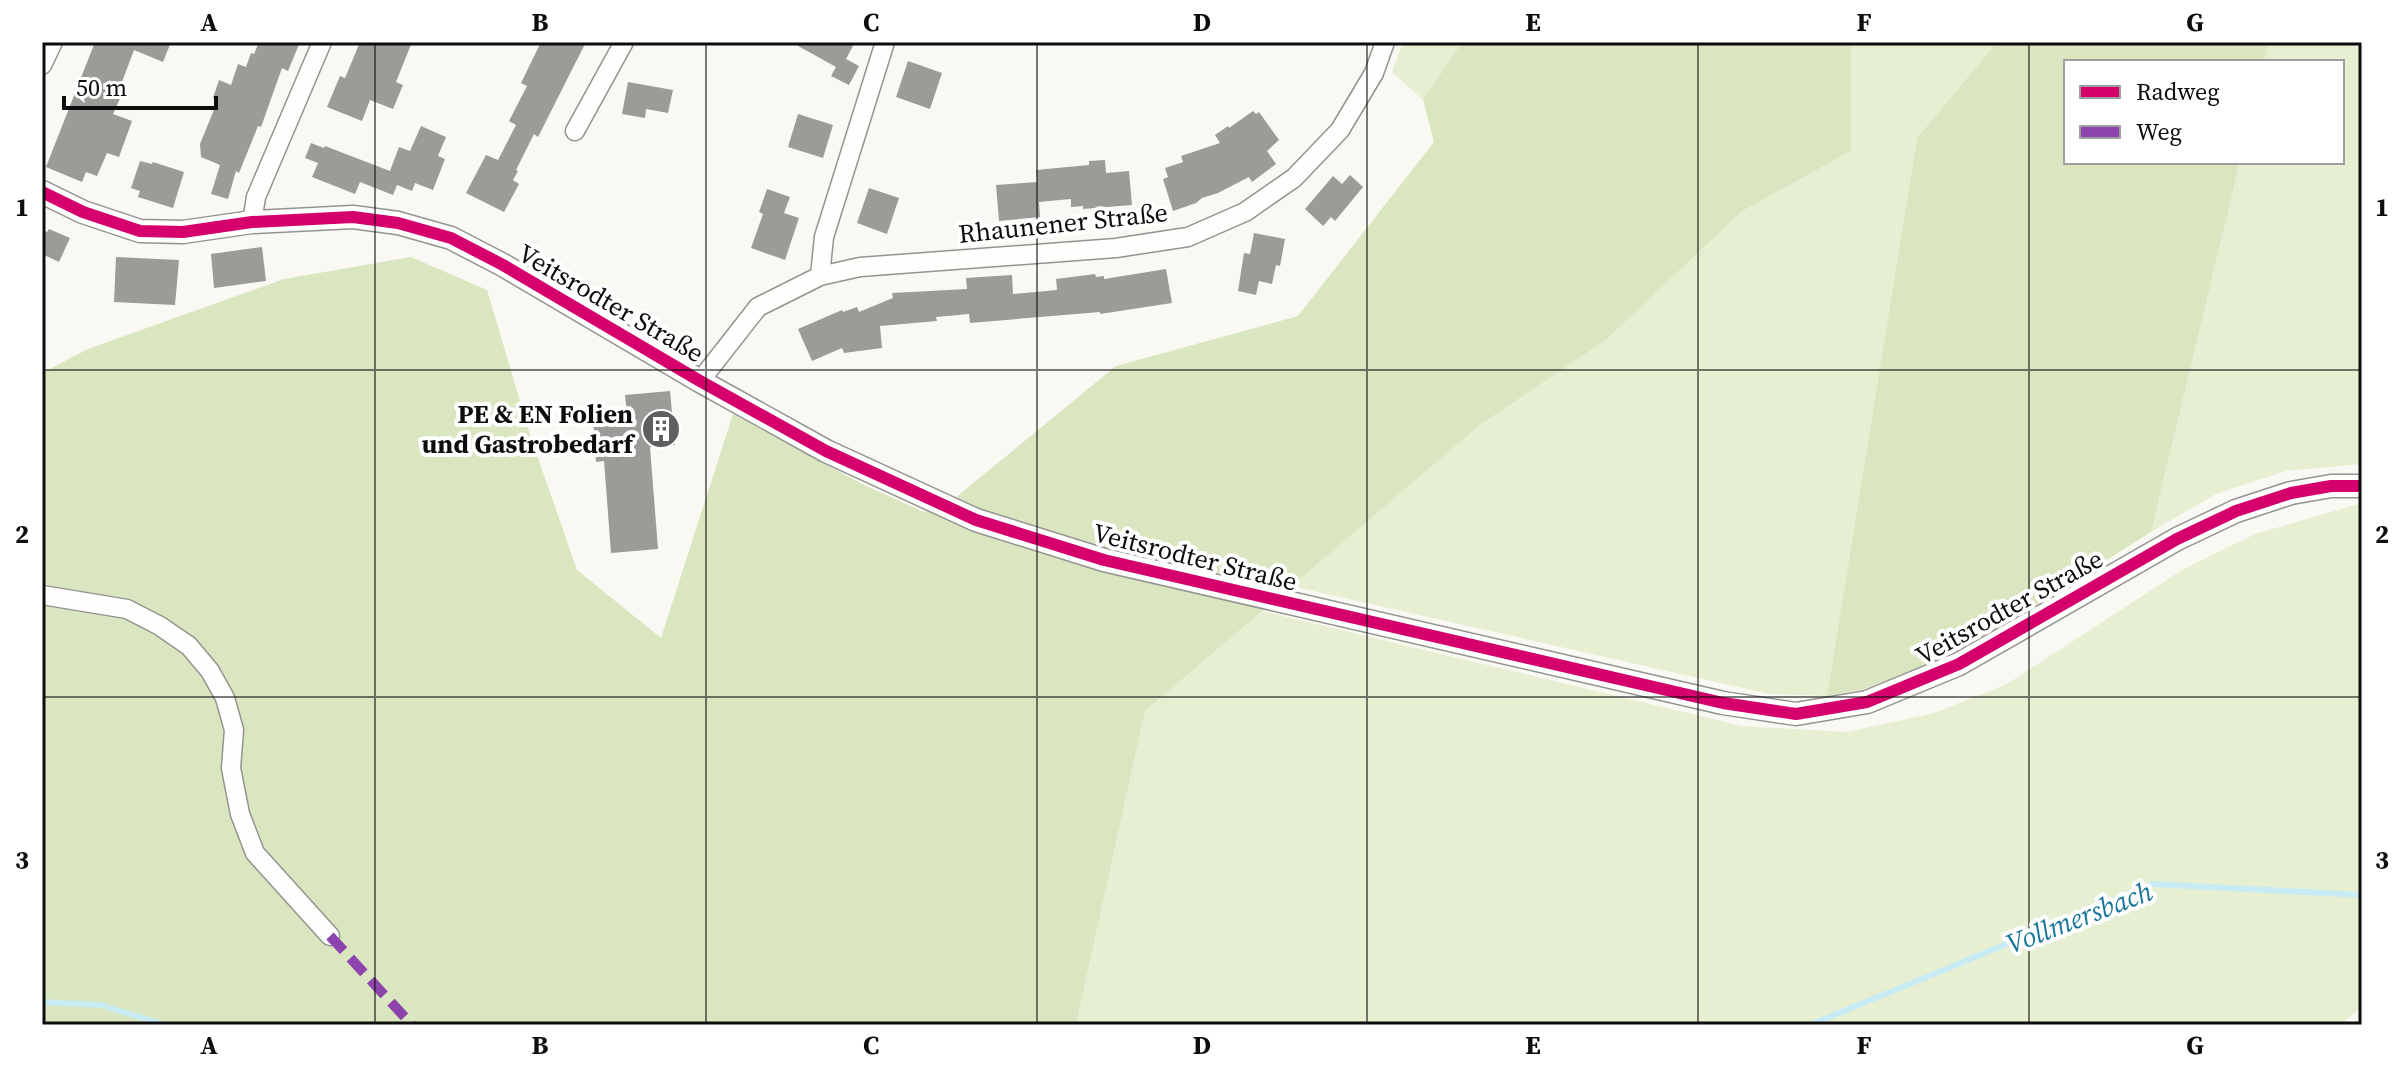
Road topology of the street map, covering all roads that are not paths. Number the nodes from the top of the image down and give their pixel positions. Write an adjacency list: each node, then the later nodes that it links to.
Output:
1 (53, 42): 6 (street)
2 (322, 42): 9 (street)
3 (624, 42): 7 (street)
4 (885, 42): 10 (street)
5 (1385, 42): 10 (street, Rhaunener Straße)
6 (42, 65)
7 (575, 131)
8 (42, 192): 9 (street, Veitsrodter Straße)
9 (252, 222): 11 (street, Veitsrodter Straße)
10 (820, 276): 11 (street, Rhaunener Straße)
11 (700, 381): 12 (street, Veitsrodter Straße)
12 (2362, 486)
13 (42, 595): 14 (street)
14 (330, 936)

